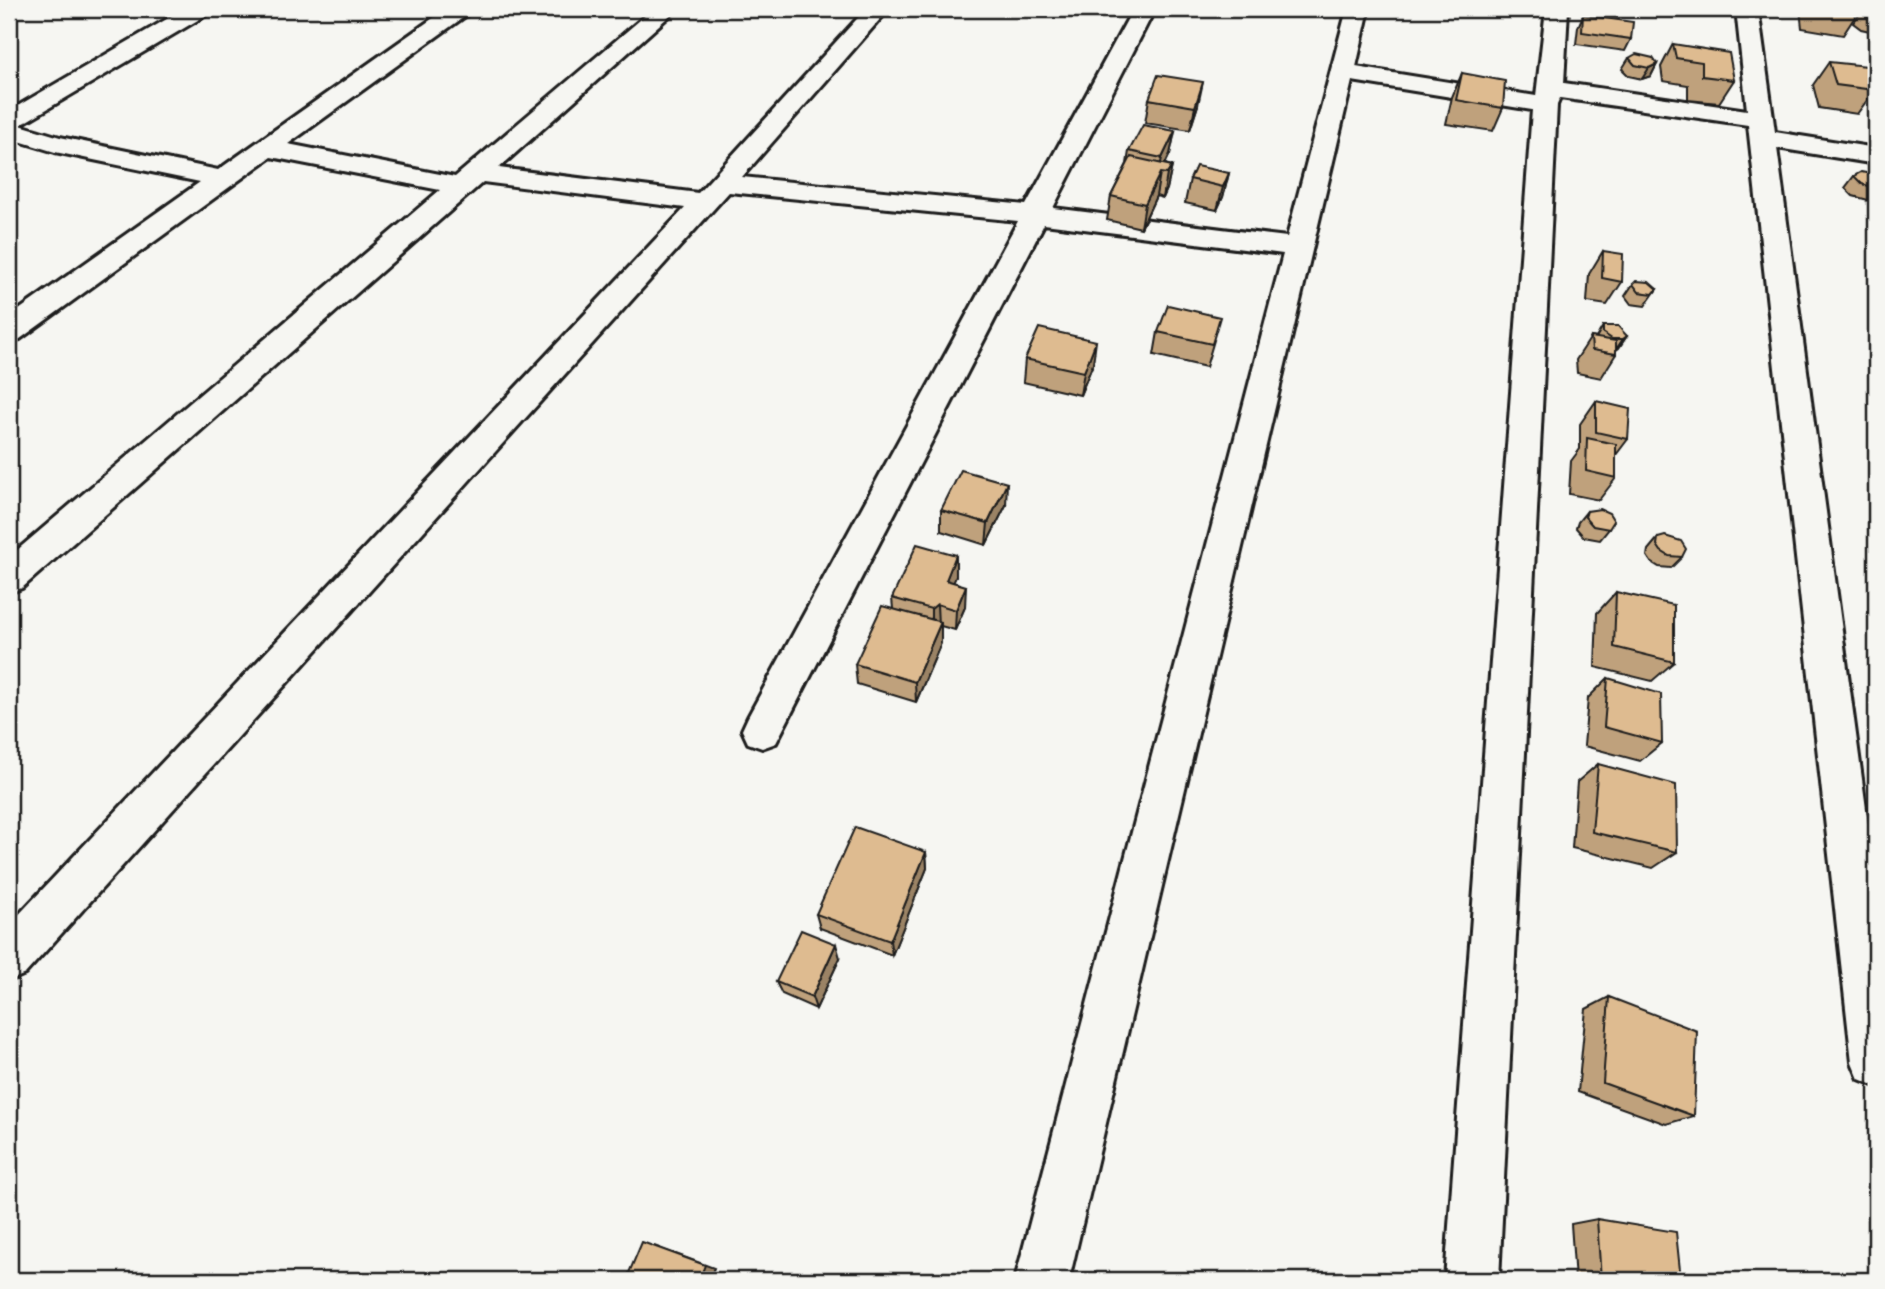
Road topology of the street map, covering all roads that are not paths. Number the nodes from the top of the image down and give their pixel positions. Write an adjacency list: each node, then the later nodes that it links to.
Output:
1 (200, 9): 11 (street)
2 (460, 9): 14 (street)
3 (666, 9): 17 (street)
4 (878, 9): 18 (street)
5 (1144, 9): 19 (street)
6 (1358, 9): 9 (street)
7 (1557, 9): 10 (street)
8 (1747, 9): 12 (street)
9 (1342, 72): 10 (street); 20 (street)
10 (1548, 97): 12 (street); 27 (street)
11 (9, 121)
12 (1761, 129): 15 (street); 25 (street)
13 (9, 130): 16 (street)
14 (266, 148): 16 (street); 17 (street)
15 (1876, 156)
16 (223, 179): 21 (street)
17 (468, 180): 18 (street); 22 (street)
18 (713, 192): 19 (street); 24 (street)
19 (1035, 214): 20 (street); 23 (street)
20 (1299, 247): 26 (street)
21 (9, 332)
22 (9, 578)
23 (761, 730)
24 (9, 958)
25 (1876, 1062)
26 (1042, 1280)
27 (1472, 1280)

